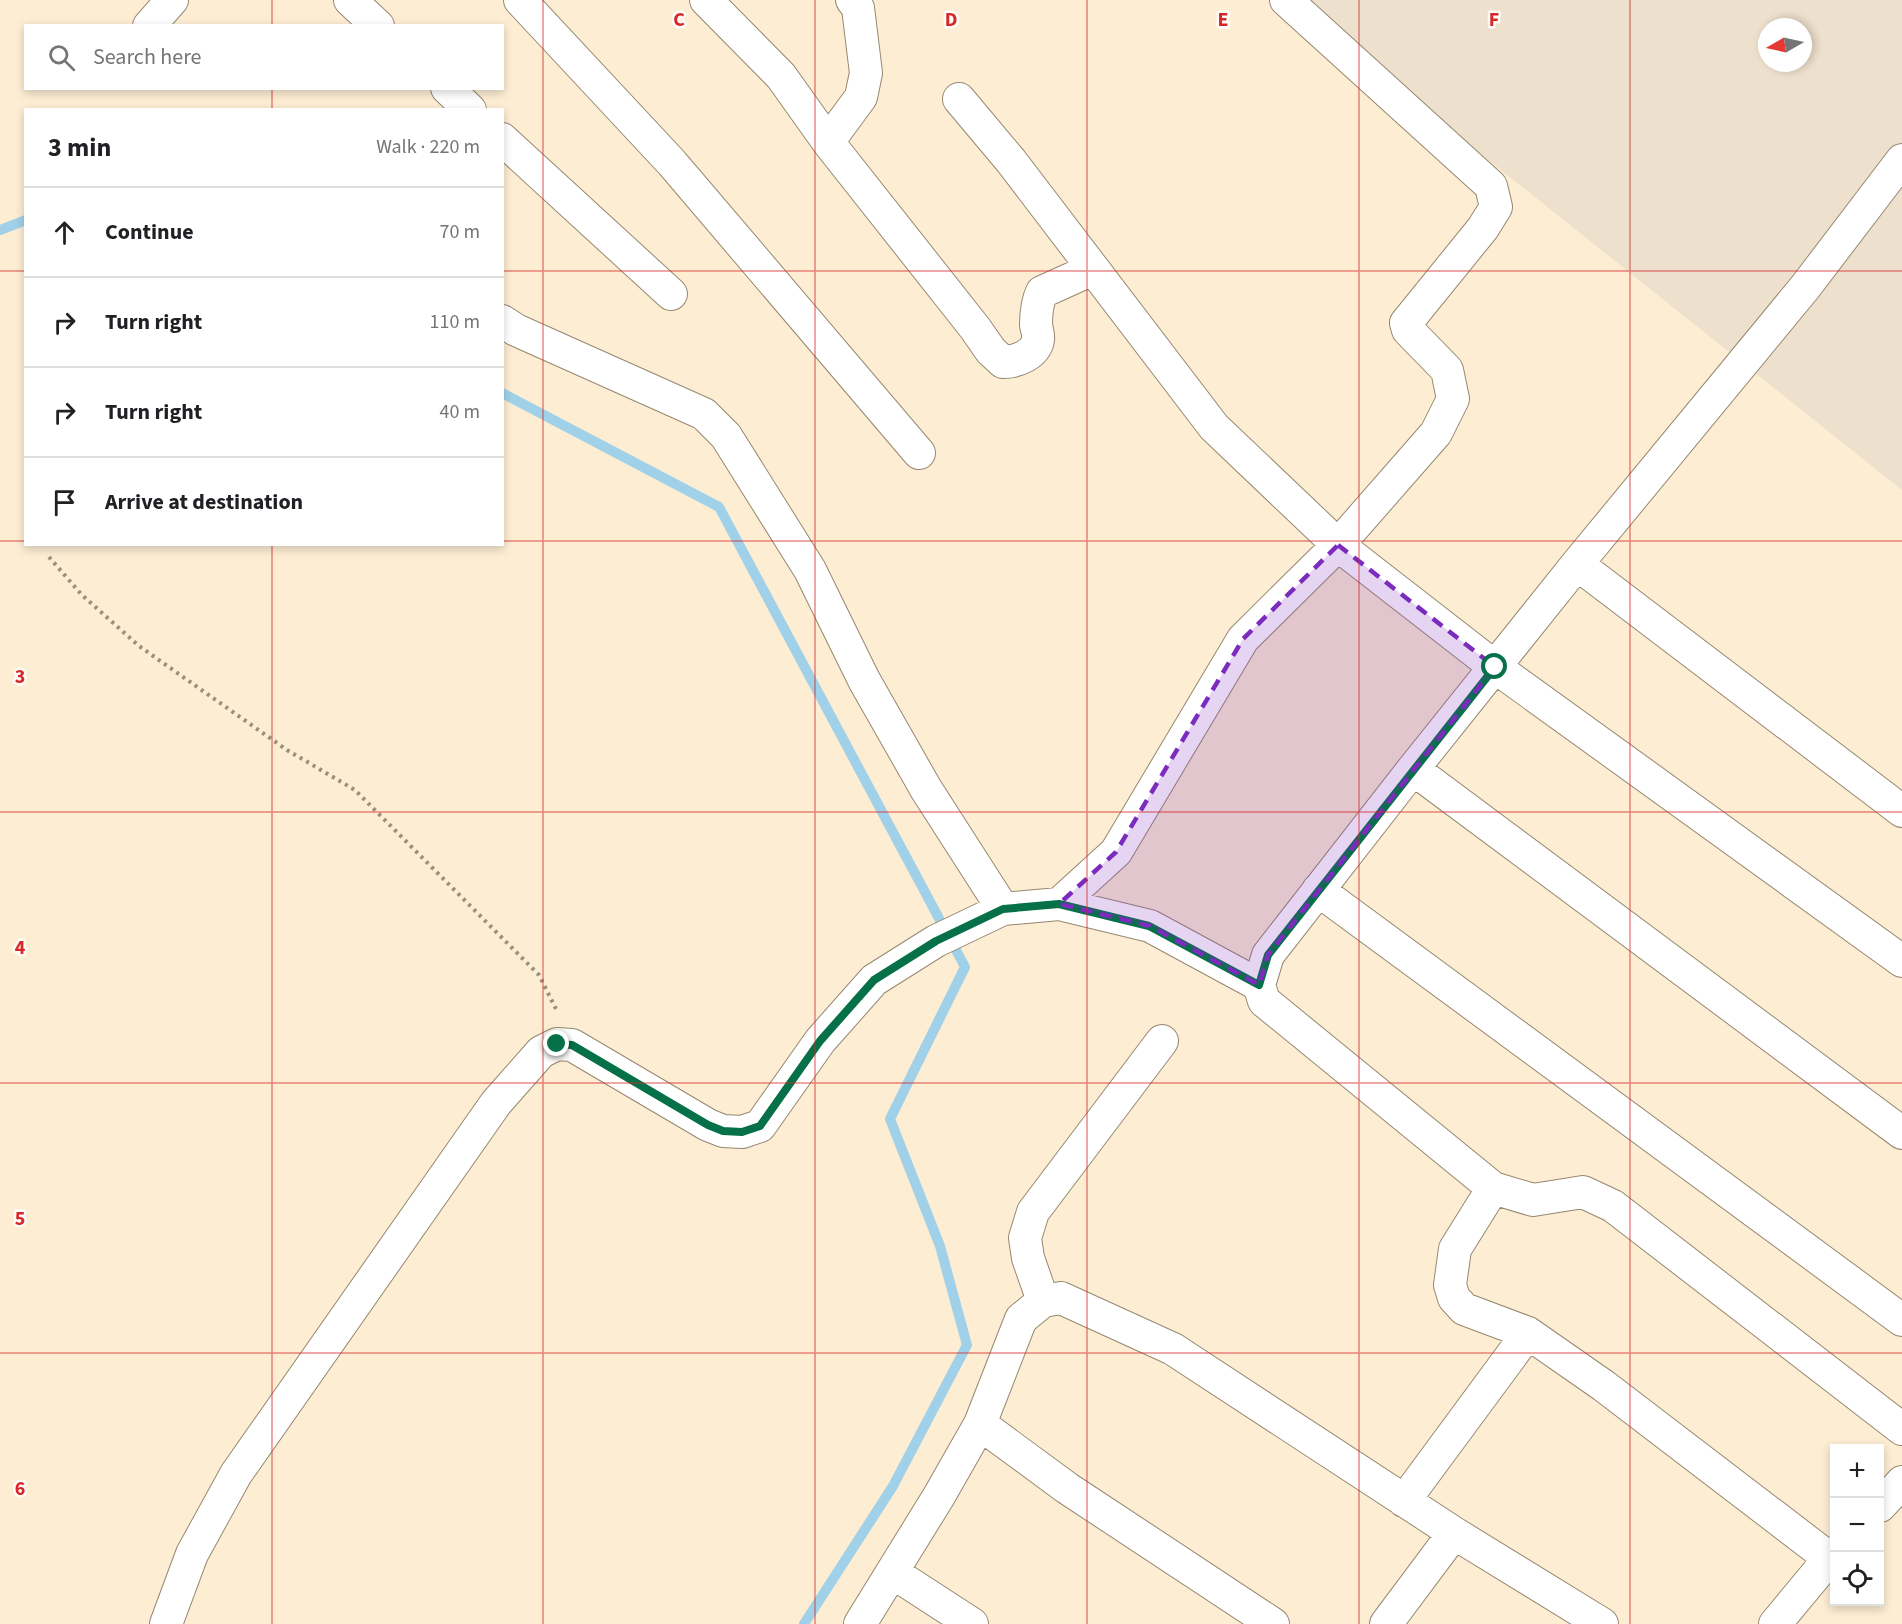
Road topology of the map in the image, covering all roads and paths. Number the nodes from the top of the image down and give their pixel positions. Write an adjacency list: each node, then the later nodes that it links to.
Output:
1 (172, 0): 7 (street)
2 (350, 0): 8 (street)
3 (520, 0): 18 (street)
4 (706, 0): 13 (street)
5 (852, 0): 13 (street)
6 (1286, 0): 19 (street)
7 (151, 24)
8 (376, 24)
9 (449, 90): 11 (street)
10 (959, 99): 15 (street)
11 (468, 108)
12 (504, 142): 16 (street)
13 (828, 142): 15 (street)
14 (1902, 160): 21 (street)
15 (1093, 270): 19 (street)
16 (671, 294)
17 (504, 322): 27 (street)
18 (919, 453)
19 (1338, 545): 22 (street); 26 (street)
20 (49, 556): 31 (path)
21 (1577, 564): 22 (street); 24 (street)
22 (1495, 667): 23 (street); 28 (street)
23 (1413, 769): 25 (street); 32 (street)
24 (1902, 811)
25 (1318, 890): 29 (street); 35 (street)
26 (1059, 904): 27 (street); 29 (street)
27 (1003, 909): 31 (street)
28 (1902, 961)
29 (1259, 985): 33 (street)
30 (1162, 1041): 34 (street)
31 (557, 1044): 47 (street)
32 (1902, 1133)
33 (1493, 1188): 36 (street); 38 (street)
34 (1043, 1301): 37 (street); 40 (street)
35 (1902, 1320)
36 (1528, 1333): 40 (street); 43 (street)
37 (980, 1424): 45 (street); 50 (street)
38 (1902, 1429)
39 (1902, 1482): 41 (street)
40 (1404, 1501): 42 (street)
41 (1884, 1502)
42 (1454, 1533): 46 (street); 51 (street)
43 (1830, 1555)
44 (1830, 1558): 52 (street)
45 (892, 1572): 48 (street); 49 (street)
46 (1588, 1620)
47 (166, 1624)
48 (860, 1624)
49 (972, 1624)
50 (1273, 1624)
51 (1386, 1624)
52 (1775, 1624)

